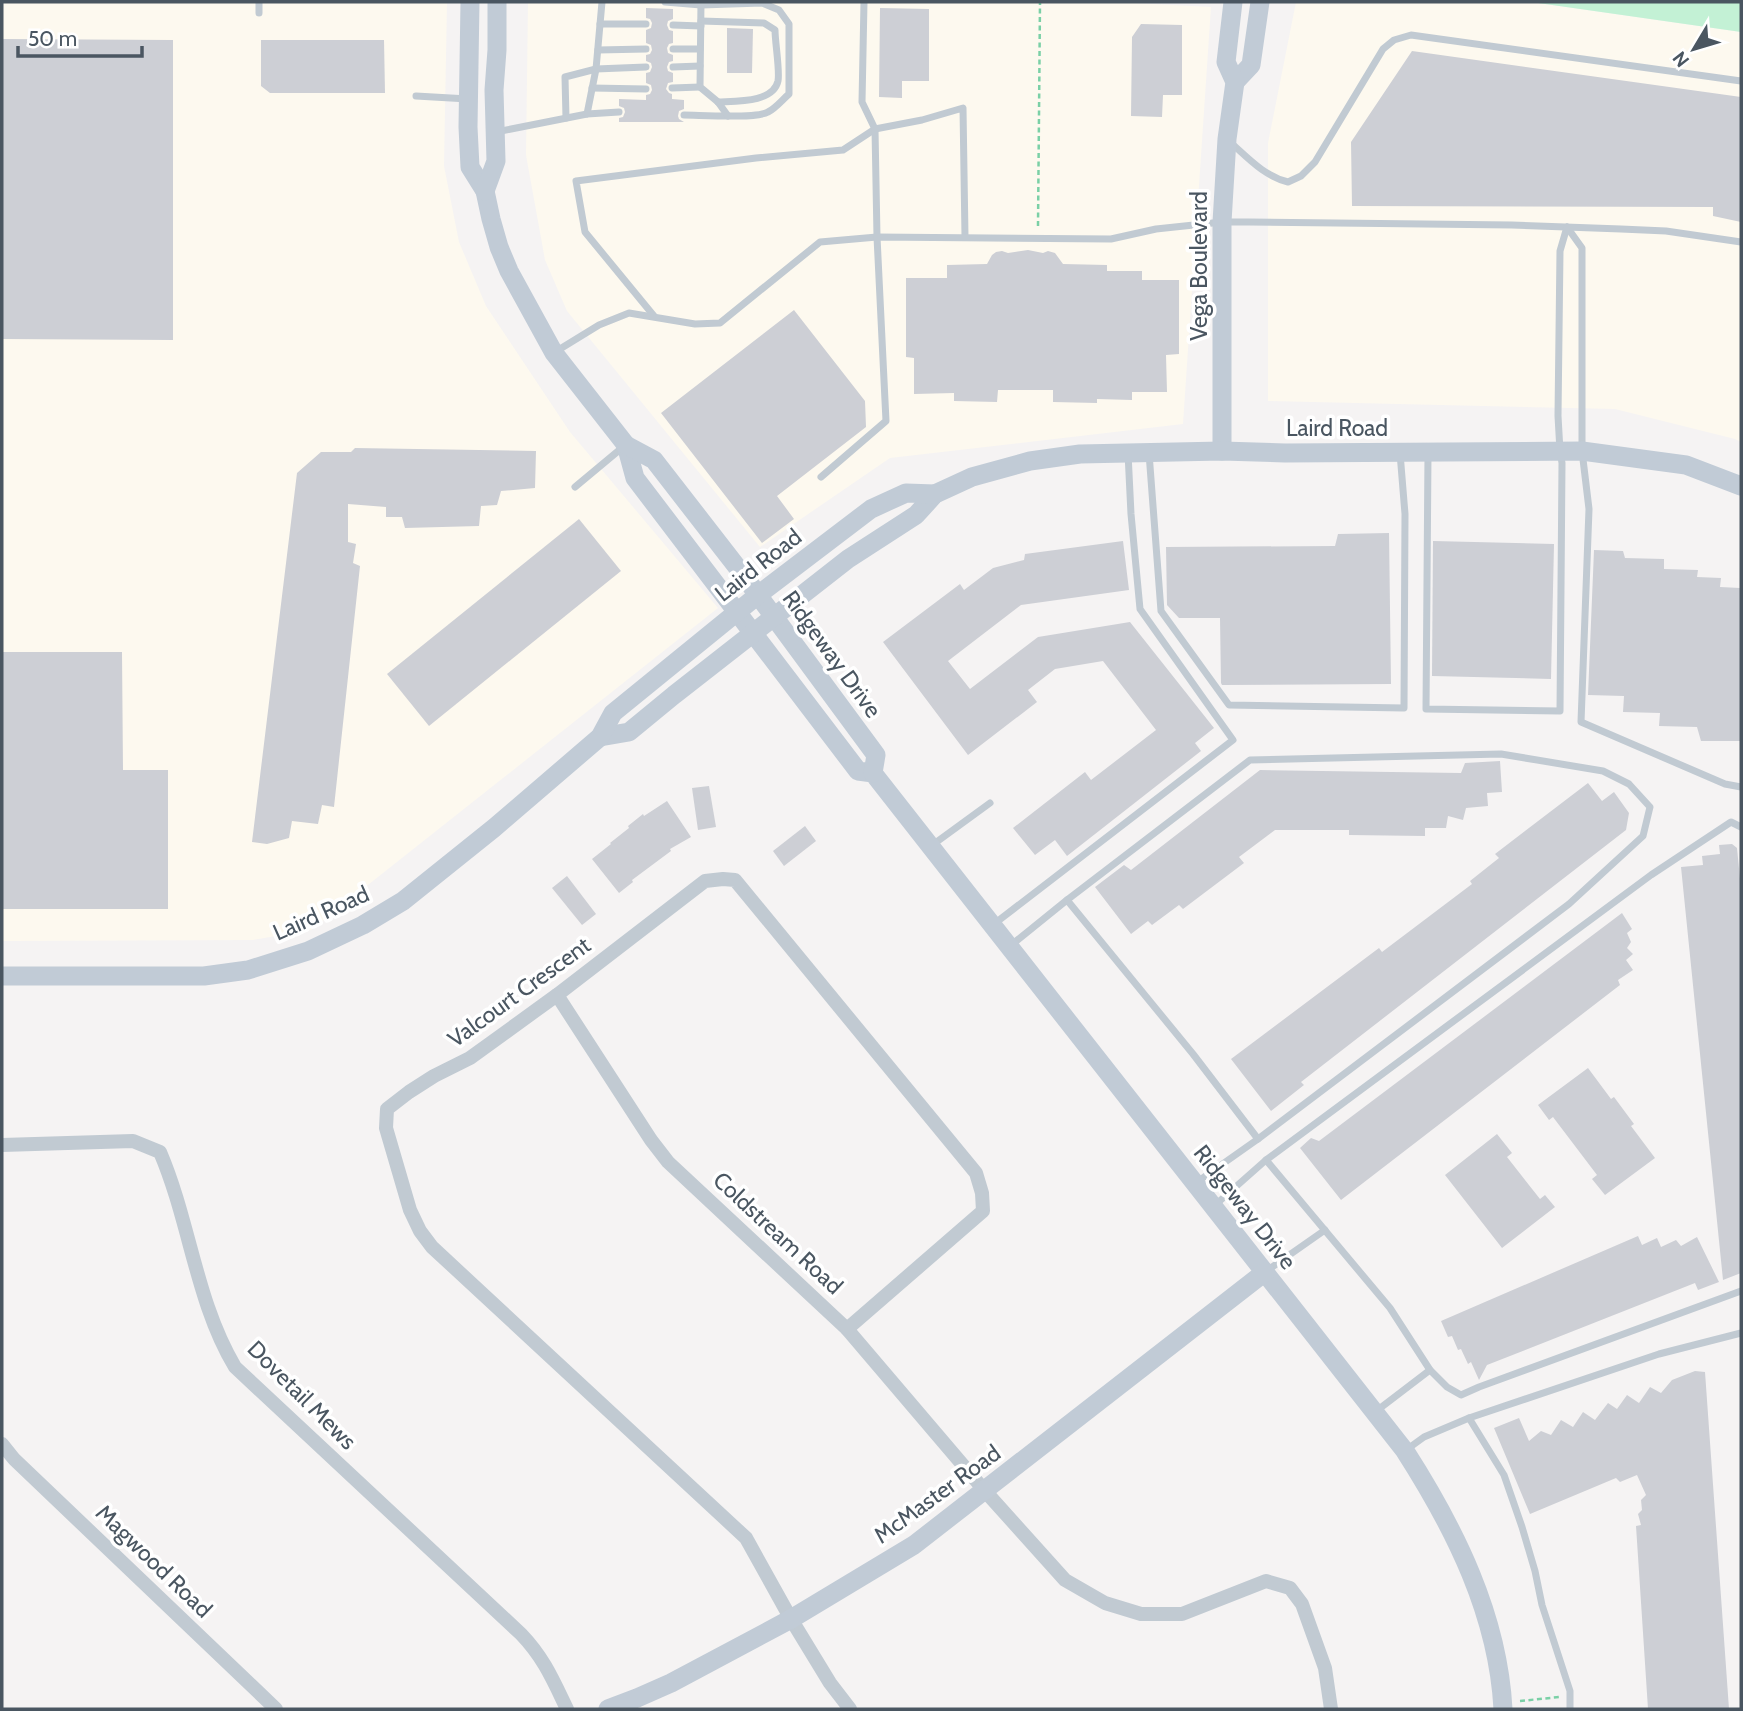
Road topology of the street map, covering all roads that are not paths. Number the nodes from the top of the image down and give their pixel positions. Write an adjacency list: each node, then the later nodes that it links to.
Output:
1 (259, 2): 10 (lane)
2 (470, 2): 30 (street, Ridgeway Drive)
3 (497, 2): 38 (street)
4 (602, 2): 11 (lane)
5 (665, 2): 9 (lane)
6 (864, 2): 37 (lane)
7 (1233, 2): 24 (street, Vega Boulevard)
8 (1260, 2): 24 (street, Vega Boulevard)
9 (701, 3): 13 (lane); 35 (lane)
10 (260, 13)
11 (600, 24): 12 (lane); 18 (lane)
12 (646, 24)
13 (701, 24): 14 (lane); 17 (lane); 31 (lane)
14 (673, 25)
15 (646, 49): 18 (lane)
16 (673, 49): 17 (lane)
17 (700, 49): 19 (lane)
18 (598, 50): 22 (lane)
19 (700, 66): 21 (lane); 25 (lane)
20 (646, 67): 22 (lane)
21 (673, 67)
22 (596, 69): 26 (lane); 36 (lane)
23 (1741, 81): 39 (lane)
24 (1235, 82): 39 (street, Vega Boulevard)
25 (700, 87): 27 (lane); 31 (lane)
26 (592, 88): 28 (lane); 33 (lane)
27 (673, 88)
28 (646, 89)
29 (416, 96): 30 (lane)
30 (468, 99): 40 (street, Ridgeway Drive)
31 (718, 103): 35 (lane)
32 (619, 112): 33 (lane)
33 (587, 114): 36 (lane)
34 (684, 115): 35 (lane)
35 (728, 116)
36 (566, 118): 38 (lane)
37 (875, 130): 43 (lane); 44 (lane); 46 (lane)
38 (496, 132): 40 (street)
39 (1227, 139): 41 (street, Vega Boulevard)
40 (485, 191): 47 (street, Ridgeway Drive)
41 (1222, 222): 42 (lane); 44 (lane); 49 (street, Vega Boulevard)
42 (1567, 227): 45 (lane); 50 (lane); 51 (lane)
43 (877, 237): 44 (lane); 46 (lane); 56 (lane)
44 (965, 237)
45 (1741, 242)
46 (654, 317): 47 (lane)
47 (554, 353): 48 (street, Ridgeway Drive)
48 (626, 445): 58 (lane); 60 (street, Ridgeway Drive); 61 (street, Ridgeway Drive)
49 (1222, 451): 52 (street, Laird Road); 53 (street, Laird Road)
50 (1560, 451): 51 (street, Laird Road); 54 (street, Laird Road); 54 (lane)
51 (1582, 451): 57 (street, Laird Road); 66 (lane)
52 (1149, 452): 53 (lane); 55 (street, Laird Road)
53 (1400, 452): 54 (street, Laird Road)
54 (1428, 452)
55 (1128, 453): 59 (street, Laird Road); 71 (lane)
56 (821, 477)
57 (1741, 485)
58 (575, 486)
59 (935, 494): 60 (street, Laird Road); 62 (street, Laird Road)
60 (758, 595): 61 (street, Laird Road); 62 (street, Ridgeway Drive)
61 (738, 612): 63 (street, Ridgeway Drive); 64 (street, Laird Road)
62 (774, 616): 63 (street, Laird Road); 65 (street, Ridgeway Drive)
63 (753, 632): 64 (street, Laird Road); 65 (street, Ridgeway Drive)
64 (600, 737): 73 (street, Laird Road)
65 (873, 773): 69 (street, Ridgeway Drive)
66 (1741, 787)
67 (990, 803): 69 (lane)
68 (1741, 827): 77 (lane)
69 (930, 846): 71 (street, Ridgeway Drive)
70 (1067, 900): 72 (lane); 75 (lane); 75 (lane)
71 (993, 925): 72 (street, Ridgeway Drive)
72 (1010, 946): 78 (street, Ridgeway Drive)
73 (2, 976)
74 (557, 996): 83 (street, Coldstream Road); 83 (street, Valcourt Crescent); 91 (street, Valcourt Crescent)
75 (1258, 1139): 78 (lane)
76 (2, 1145): 94 (street, Dovetail Mews)
77 (1266, 1160): 79 (lane); 80 (lane)
78 (1195, 1183): 79 (street, Ridgeway Drive)
79 (1213, 1206): 81 (street, Ridgeway Drive)
80 (1325, 1230): 81 (lane); 85 (lane)
81 (1265, 1272): 86 (street, Ridgeway Drive); 90 (street, McMaster Road)
82 (1741, 1291): 85 (lane)
83 (848, 1329): 90 (street, Coldstream Road)
84 (1741, 1333): 87 (lane)
85 (1430, 1370): 86 (lane)
86 (1375, 1412): 89 (street, Ridgeway Drive)
87 (1469, 1418): 89 (lane); 98 (lane)
88 (2, 1444): 93 (street, Magwood Road)
89 (1405, 1451): 92 (street, Ridgeway Drive)
90 (985, 1491): 91 (street, McMaster Road); 97 (street, Coldstream Road)
91 (791, 1619): 95 (street, McMaster Road); 96 (street)
92 (1503, 1706)
93 (276, 1709)
94 (567, 1709)
95 (608, 1709)
96 (850, 1709)
97 (1331, 1709)
98 (1570, 1709)

